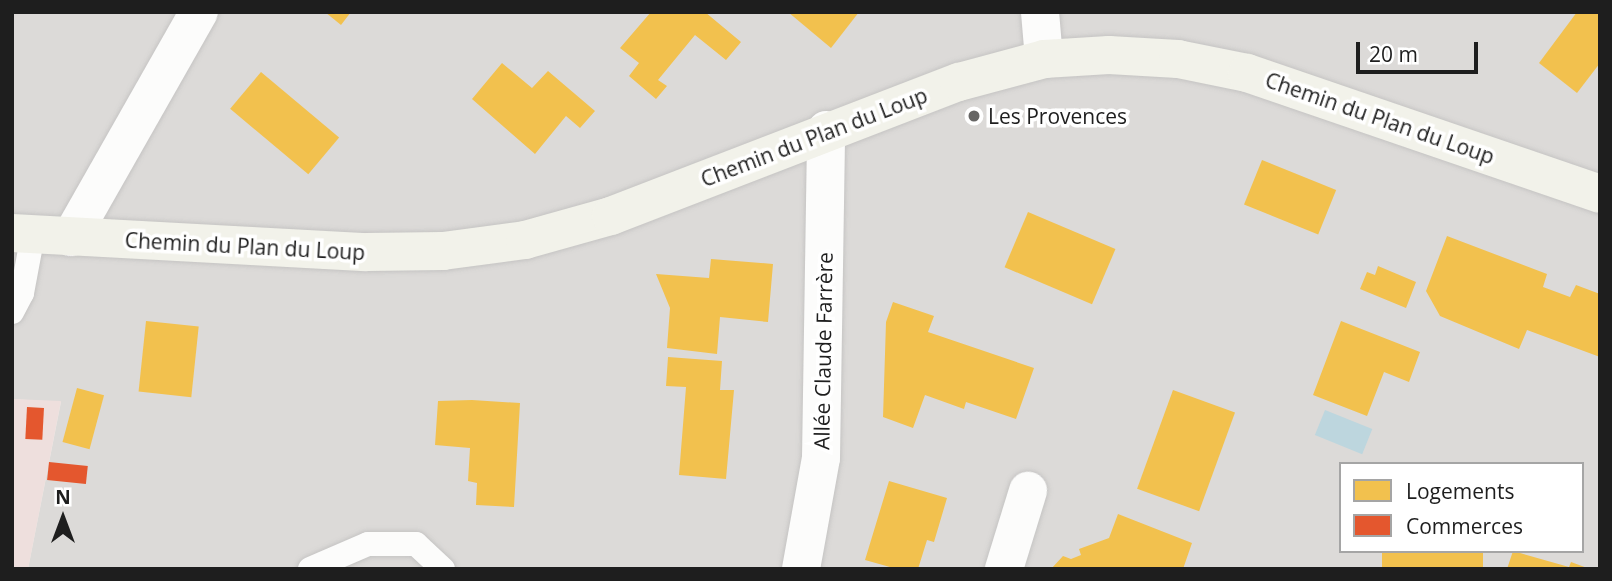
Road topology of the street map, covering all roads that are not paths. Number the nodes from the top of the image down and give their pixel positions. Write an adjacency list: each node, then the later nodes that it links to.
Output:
1 (199, 12): 7 (street)
2 (1040, 12): 3 (street)
3 (1044, 59): 4 (street, Chemin du Plan du Loup); 5 (street, Chemin du Plan du Loup)
4 (826, 130): 7 (street, Chemin du Plan du Loup); 12 (street, Allée Claude Farrère)
5 (1600, 194)
6 (22, 234): 7 (street, Chemin du Plan du Loup); 8 (lane)
7 (71, 237)
8 (12, 312)
9 (1028, 491): 13 (street)
10 (310, 569): 11 (lane)
11 (443, 569)
12 (801, 569)
13 (1004, 569)

